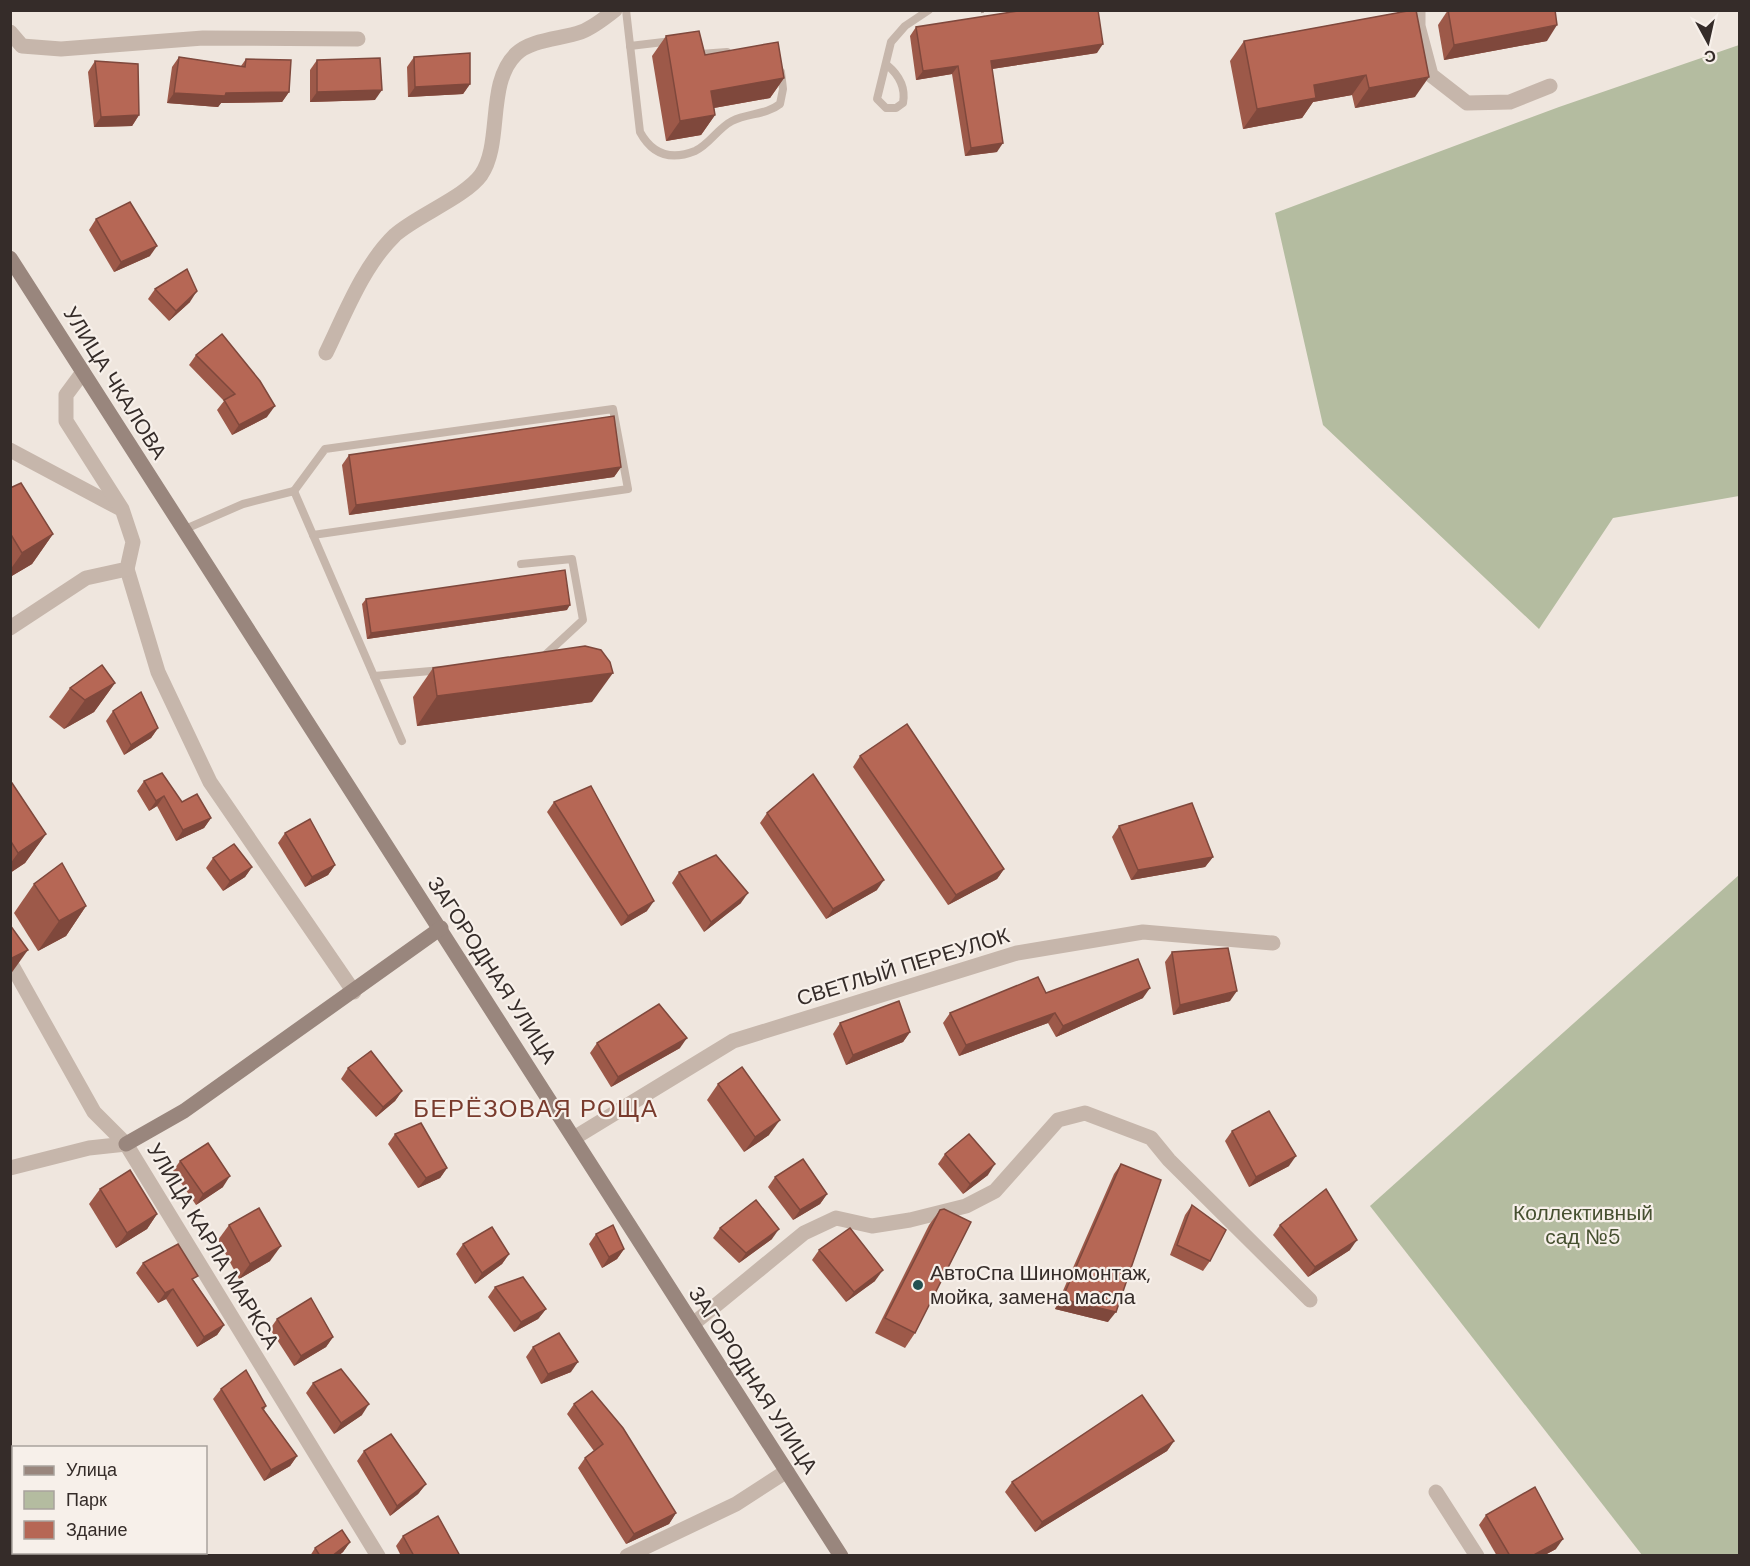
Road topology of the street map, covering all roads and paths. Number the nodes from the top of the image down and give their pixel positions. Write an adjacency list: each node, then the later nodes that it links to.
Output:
1 (615, 10): 17 (street)
2 (626, 10): 11 (lane)
3 (929, 10): 14 (lane)
4 (982, 10): 6 (path)
5 (1418, 10): 15 (street)
6 (985, 25)
7 (10, 32): 8 (street)
8 (358, 39)
9 (682, 40): 11 (lane)
10 (693, 45): 12 (lane)
11 (630, 46): 13 (lane)
12 (737, 50)
13 (776, 59)
14 (887, 65): 14 (lane)
15 (1550, 86)
16 (10, 258): 18 (street, УЛИЦА ЧКАЛОВА)
17 (326, 353)
18 (83, 372): 21 (street); 22 (street, УЛИЦА ЧКАЛОВА)
19 (10, 450): 21 (street)
20 (294, 491): 22 (lane); 23 (lane); 23 (lane)
21 (122, 509): 25 (street)
22 (182, 530): 31 (street, ЗАГОРОДНАЯ УЛИЦА)
23 (313, 535): 29 (lane)
24 (521, 564): 27 (lane)
25 (127, 569): 26 (street); 34 (street)
26 (10, 628)
27 (539, 661)
28 (456, 669): 29 (lane)
29 (374, 676): 30 (lane)
30 (402, 741)
31 (441, 928): 34 (street); 35 (street, ЗАГОРОДНАЯ УЛИЦА)
32 (1273, 943): 35 (street, СВЕТЛЫЙ ПЕРЕУЛОК)
33 (10, 962): 36 (street, УЛИЦА КАРЛА МАРКСА)
34 (354, 992): 36 (street)
35 (574, 1138): 39 (street, ЗАГОРОДНАЯ УЛИЦА)
36 (126, 1144): 37 (street); 42 (street, УЛИЦА КАРЛА МАРКСА)
37 (10, 1168)
38 (1310, 1300): 39 (street)
39 (693, 1324): 40 (street, ЗАГОРОДНАЯ УЛИЦА)
40 (786, 1471): 43 (street); 44 (street, ЗАГОРОДНАЯ УЛИЦА)
41 (1436, 1492): 45 (street)
42 (378, 1556)
43 (627, 1556)
44 (841, 1556)
45 (1476, 1556)

